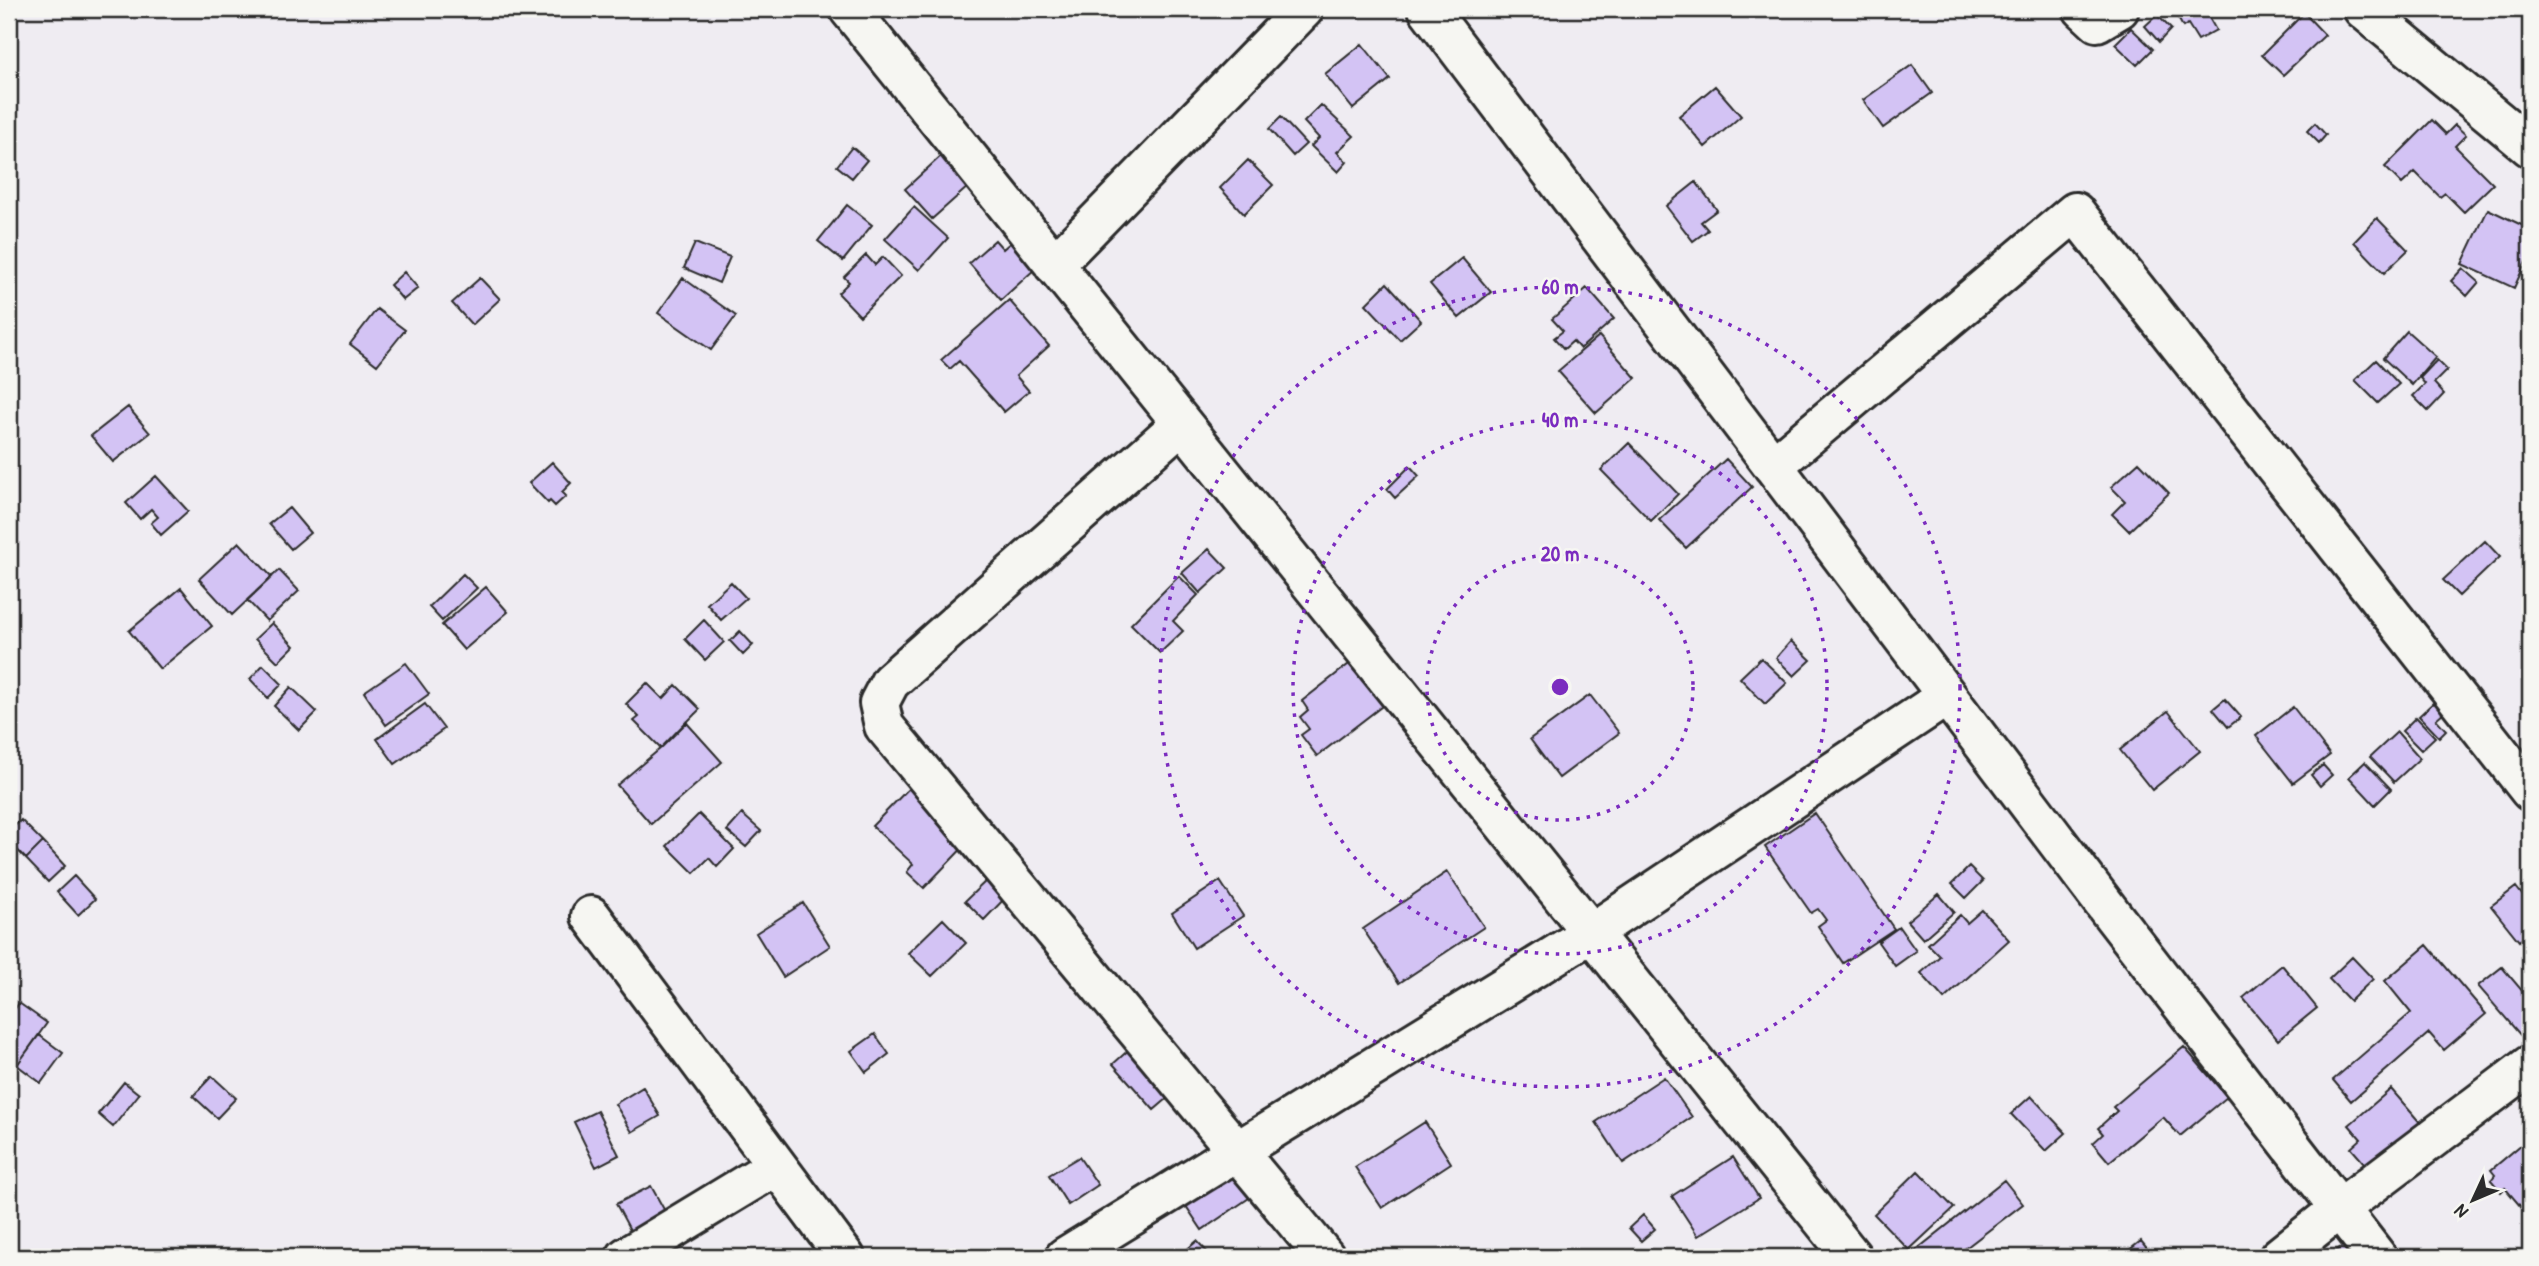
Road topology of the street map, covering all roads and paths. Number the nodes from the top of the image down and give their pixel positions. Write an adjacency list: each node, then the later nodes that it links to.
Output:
1 (849, 9): 8 (street)
2 (1304, 9): 8 (street)
3 (1428, 9): 10 (street)
4 (2083, 9): 5 (street)
5 (2119, 9)
6 (2363, 9): 7 (street)
7 (2530, 147)
8 (1054, 265): 9 (street)
9 (1181, 424): 14 (street); 16 (street)
10 (1773, 466): 11 (street); 12 (street)
11 (1947, 696): 14 (street); 18 (street)
12 (2530, 791)
13 (591, 916): 17 (street)
14 (1591, 933): 16 (street); 23 (street)
15 (2530, 1065): 18 (street)
16 (1239, 1152): 21 (street); 22 (street)
17 (776, 1166): 19 (street); 20 (street)
18 (2339, 1209): 24 (street); 25 (street)
19 (626, 1257)
20 (845, 1257)
21 (1065, 1257)
22 (1325, 1257)
23 (1852, 1257)
24 (2279, 1257)
25 (2377, 1257)

